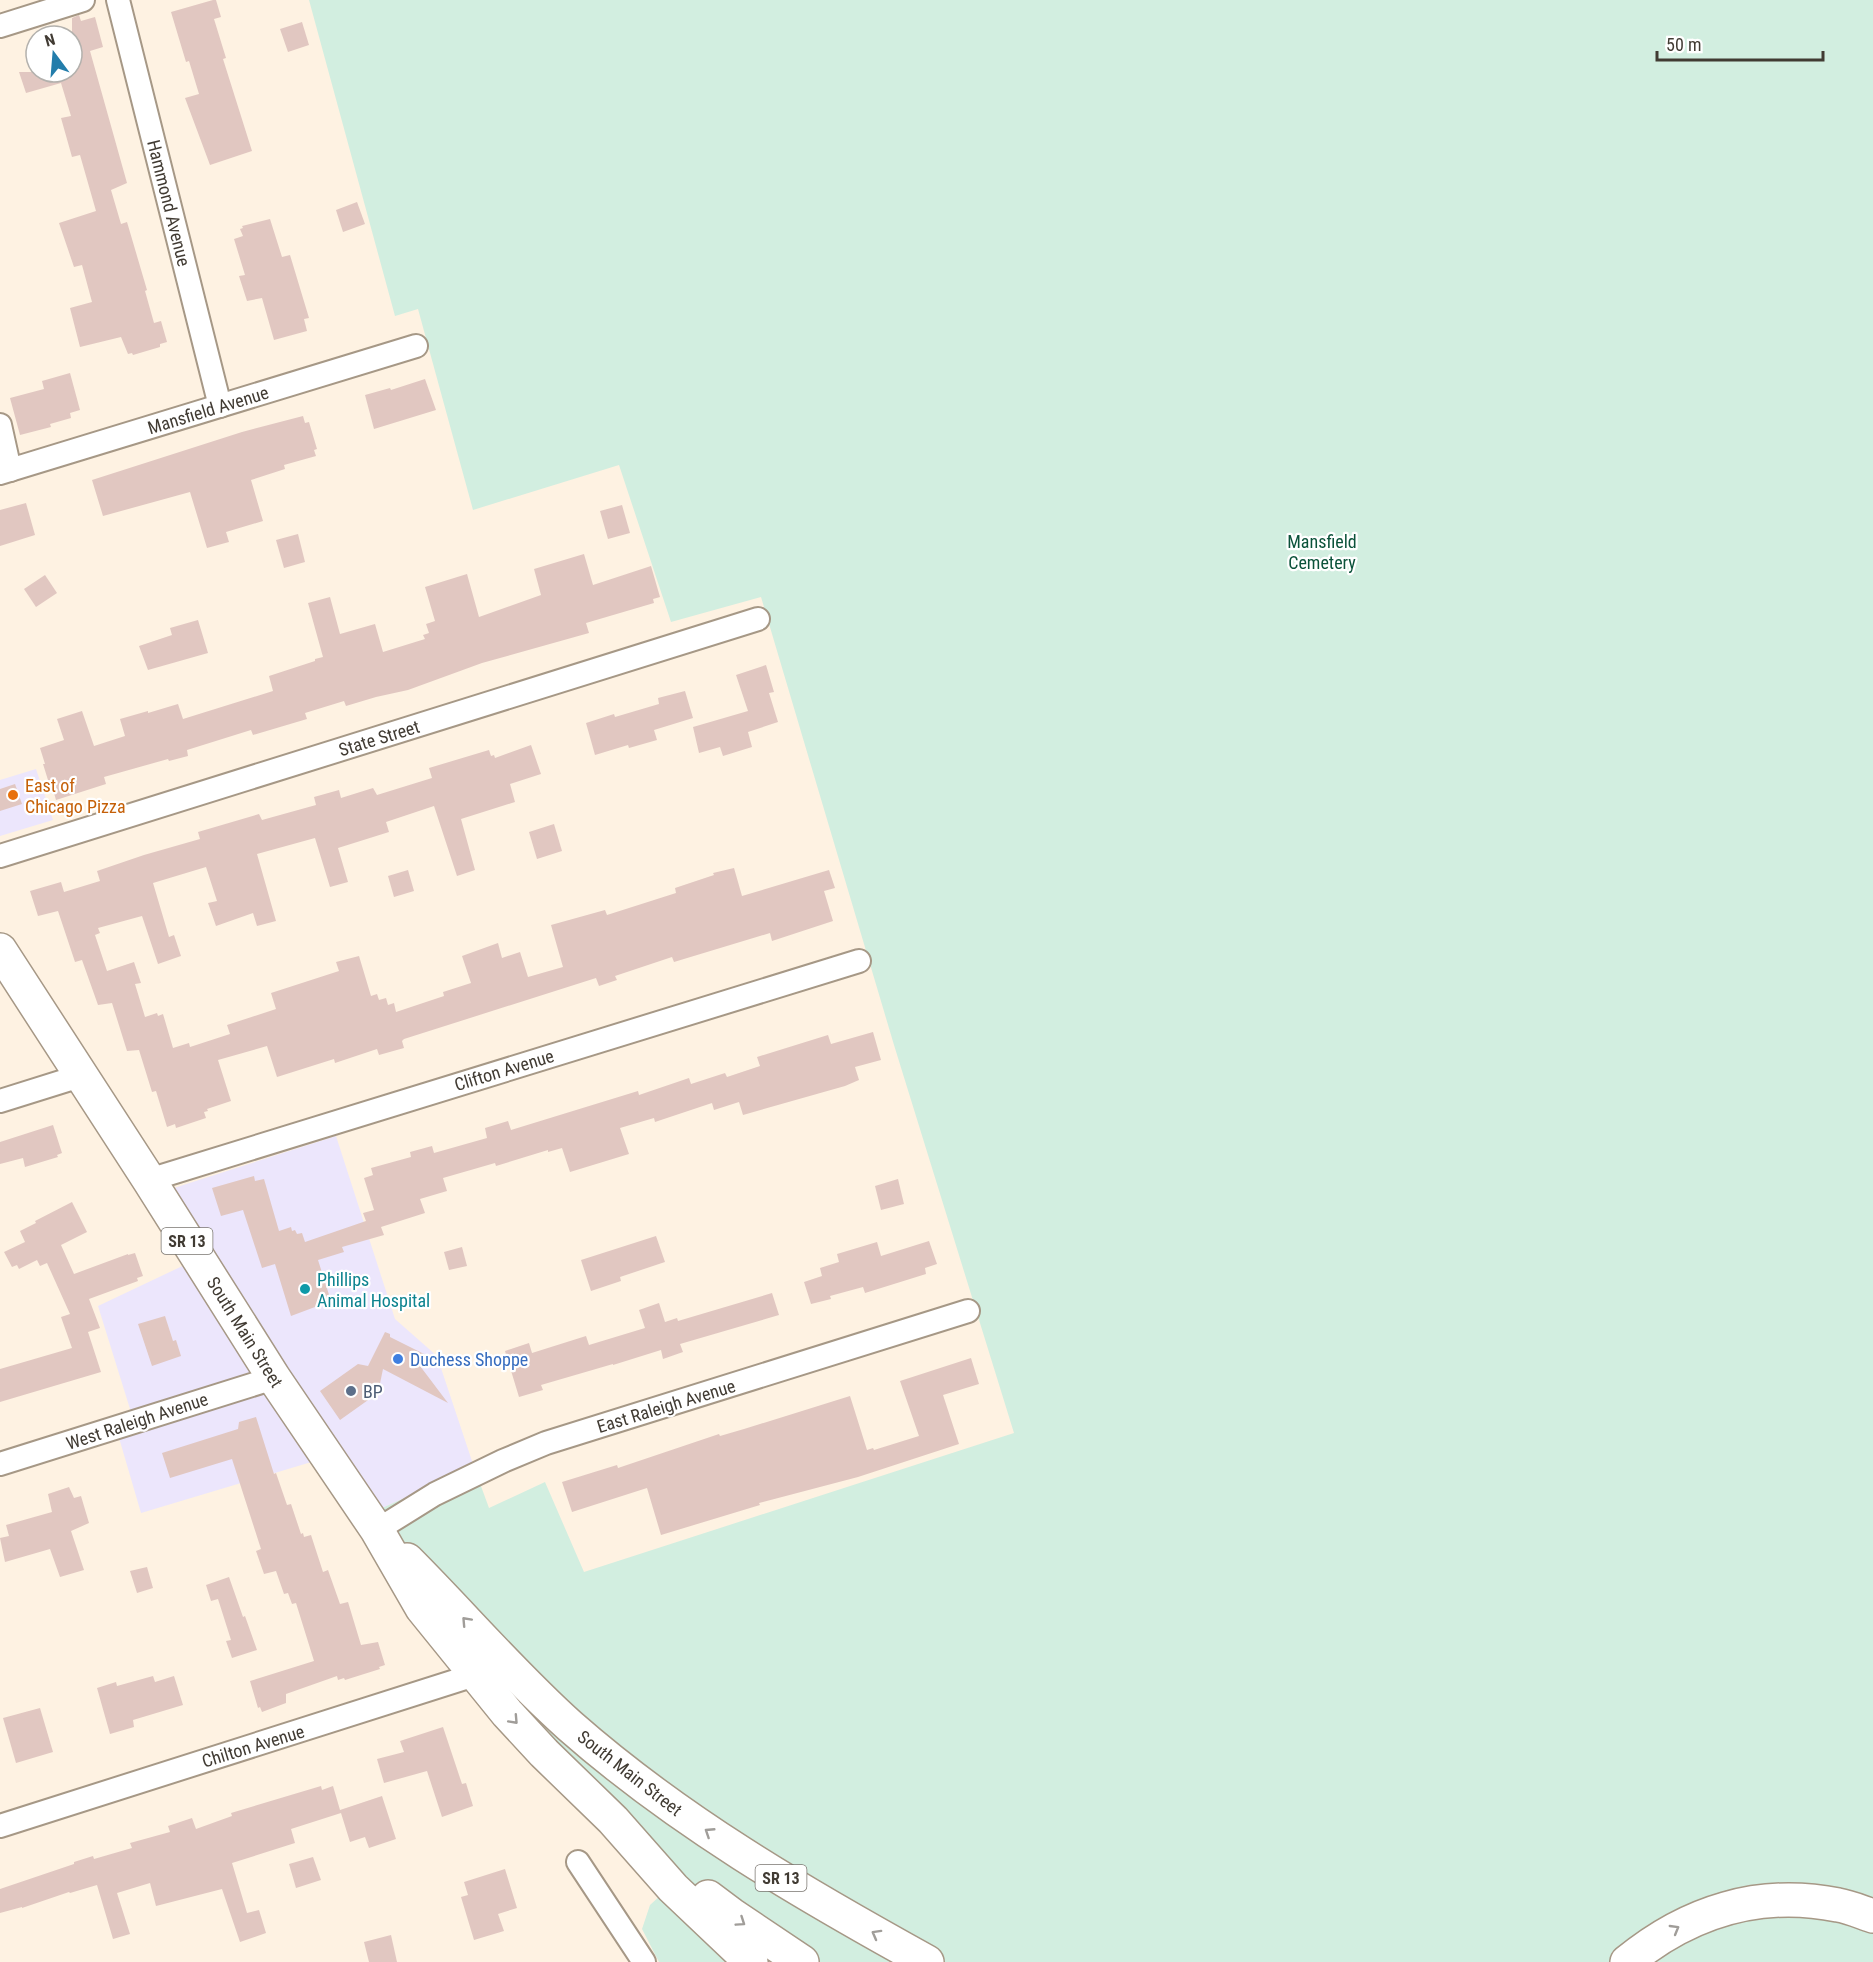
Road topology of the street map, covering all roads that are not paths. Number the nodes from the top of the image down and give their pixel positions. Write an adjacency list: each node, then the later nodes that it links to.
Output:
1 (83, 0): 3 (street)
2 (118, 0): 5 (street, Hammond Avenue)
3 (0, 26)
4 (417, 346): 5 (street, Mansfield Avenue)
5 (220, 406): 7 (street, Mansfield Avenue)
6 (0, 425): 7 (street)
7 (5, 472)
8 (758, 619): 9 (street, State Street)
9 (0, 856)
10 (0, 950): 12 (highway, South Main Street / SR 13)
11 (860, 961): 14 (street, Clifton Avenue)
12 (80, 1076): 13 (street); 14 (highway, South Main Street / SR 13)
13 (0, 1101)
14 (149, 1180): 16 (highway, South Main Street / SR 13)
15 (968, 1311): 18 (street, East Raleigh Avenue)
16 (274, 1378): 17 (street, West Raleigh Avenue); 18 (highway, South Main Street / SR 13)
17 (0, 1464)
18 (377, 1530): 19 (highway, South Main Street / SR 13)
19 (491, 1670): 20 (highway, South Main Street / SR 13, one-way to 20); 21 (street, Chilton Avenue); 27 (highway, South Main Street / SR 13, one-way to 19)
20 (613, 1820): 25 (highway); 26 (highway, SR 13, one-way to 26)
21 (0, 1826)
22 (578, 1862): 24 (street)
23 (1873, 1916): 28 (highway, one-way to 23)
24 (644, 1962)
25 (751, 1962)
26 (802, 1962)
27 (927, 1962)
28 (1627, 1962)

